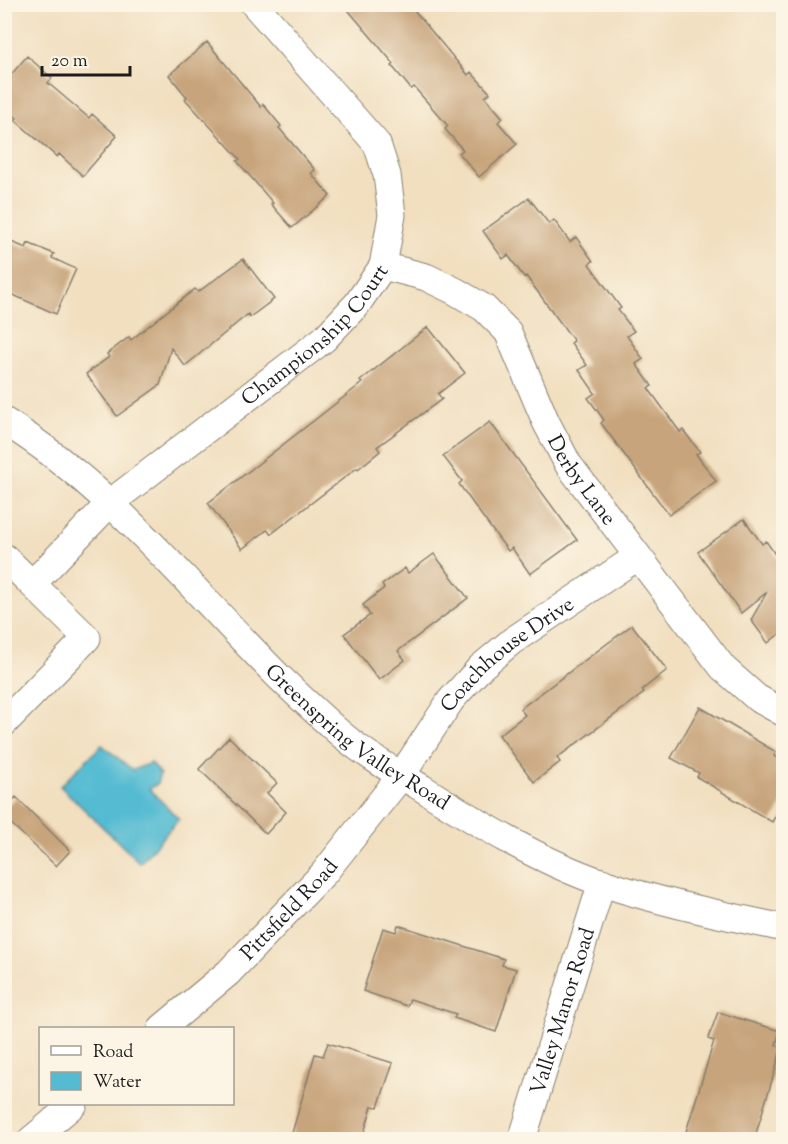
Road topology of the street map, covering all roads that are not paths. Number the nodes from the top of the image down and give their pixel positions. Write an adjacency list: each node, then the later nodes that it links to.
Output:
1 (254, 4): 2 (street, Championship Court)
2 (383, 266): 4 (street, Championship Court); 5 (street, Derby Lane)
3 (4, 421): 4 (street, Greenspring Valley Road)
4 (110, 503): 7 (street, Championship Court); 10 (street, Greenspring Valley Road)
5 (637, 556): 8 (street, Derby Lane); 10 (street, Coachhouse Drive)
6 (4, 557): 7 (street)
7 (32, 584): 9 (street)
8 (783, 712)
9 (4, 723)
10 (401, 776): 11 (street, Greenspring Valley Road); 13 (street, Pittsfield Road)
11 (602, 882): 12 (street, Greenspring Valley Road); 16 (street, Valley Manor Road)
12 (783, 928)
13 (164, 1027)
14 (73, 1105): 15 (street)
15 (32, 1140)
16 (522, 1140)

